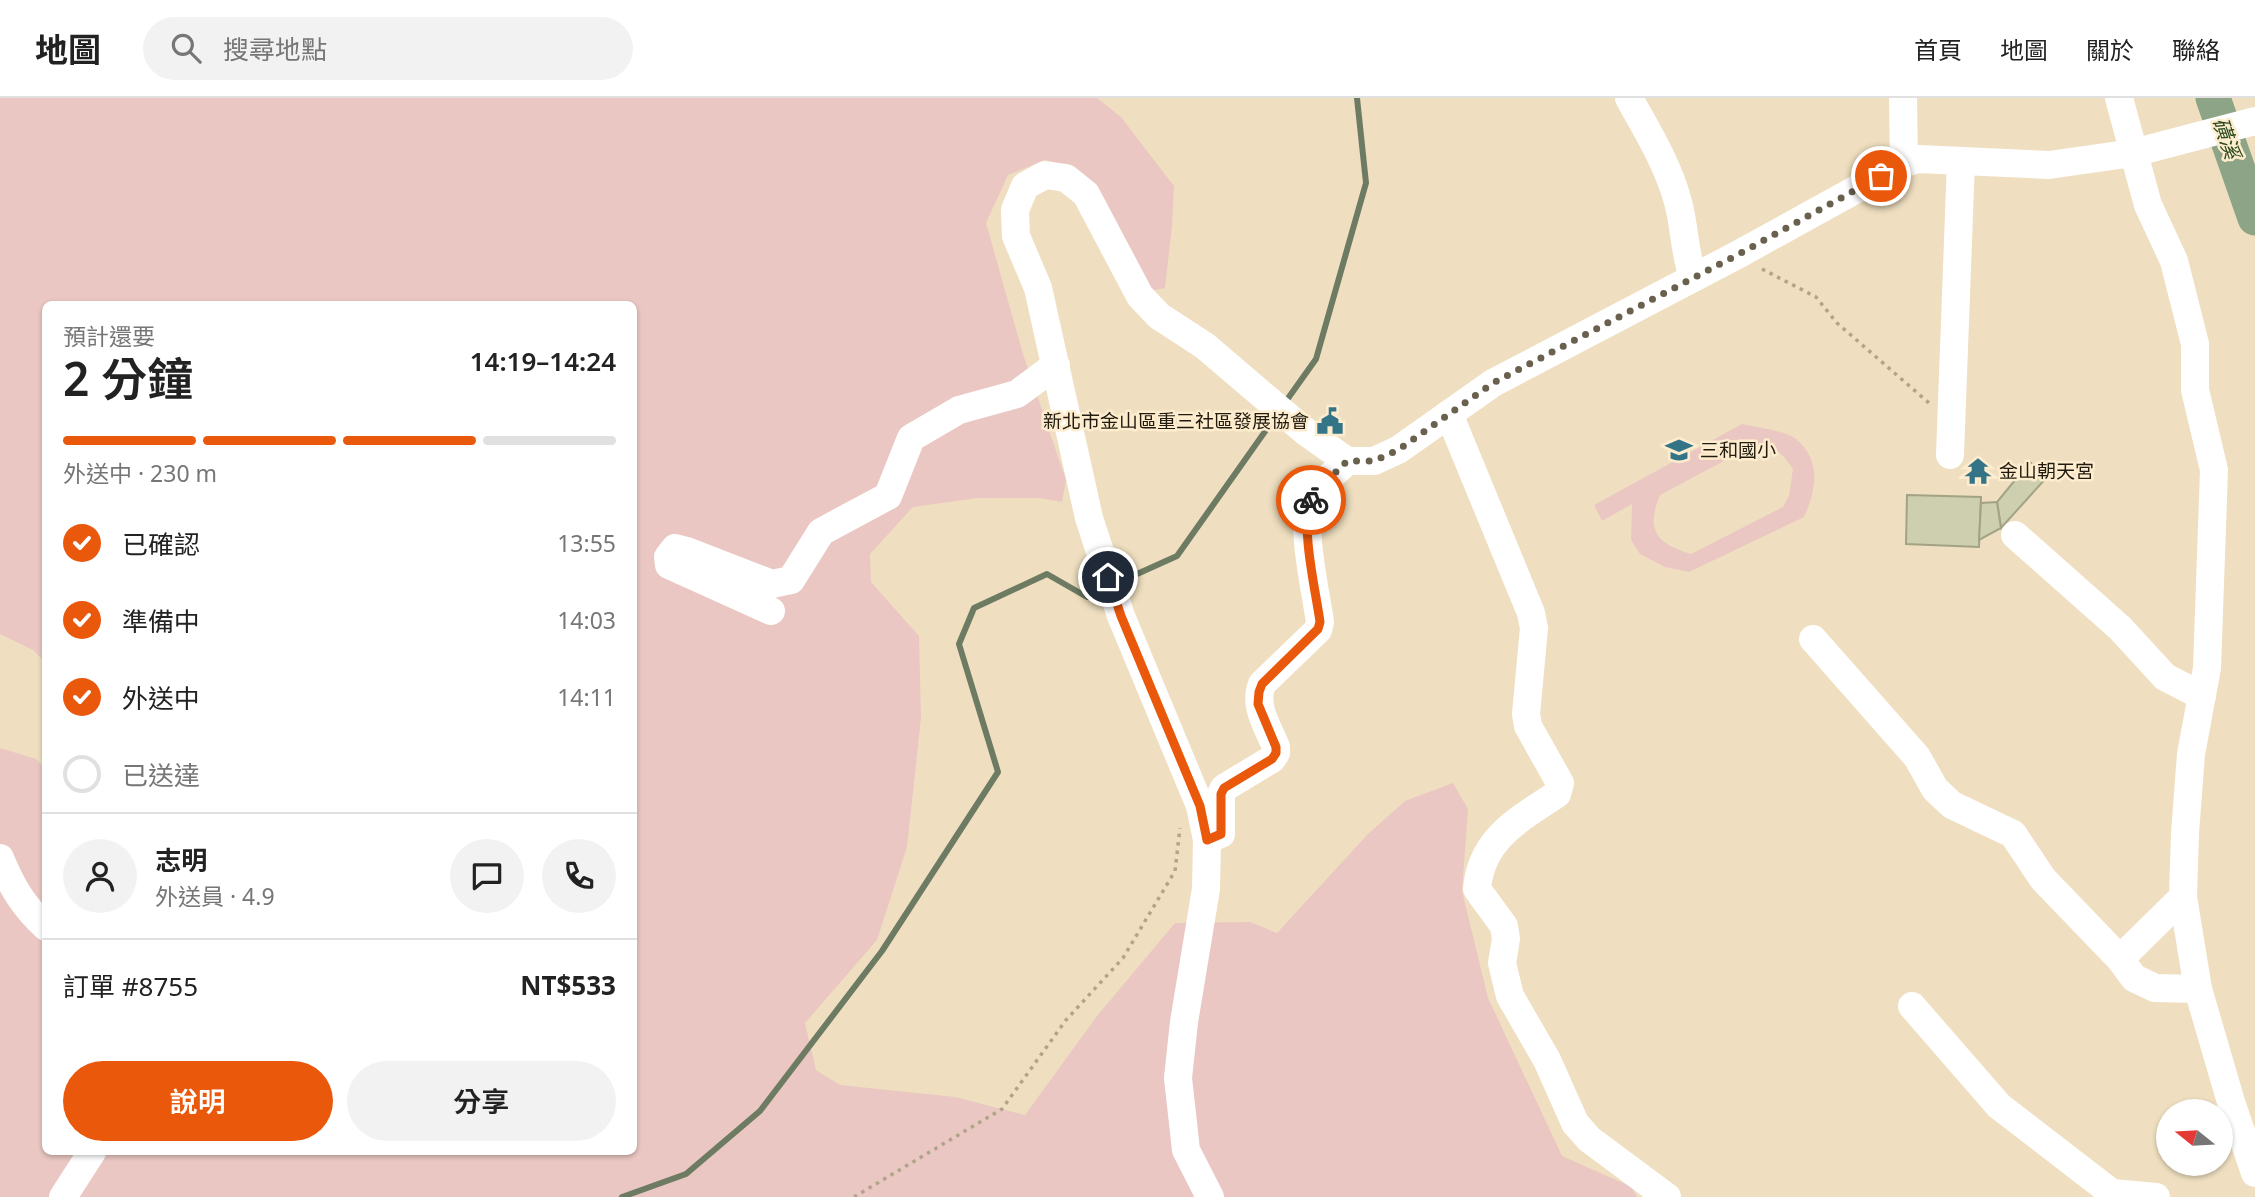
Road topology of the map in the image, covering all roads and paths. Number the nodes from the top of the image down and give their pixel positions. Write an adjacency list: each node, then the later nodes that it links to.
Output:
1 (1629, 98): 9 (street)
2 (1903, 98): 7 (street)
3 (2119, 98): 5 (street)
4 (2255, 121): 5 (street)
5 (2139, 151): 6 (street); 18 (street)
6 (1961, 161): 7 (street); 13 (street)
7 (1904, 163): 8 (street)
8 (1739, 254): 9 (street); 11 (path)
9 (1693, 276): 12 (street)
10 (1056, 365): 14 (street); 16 (street); 20 (street)
11 (1933, 407)
12 (1449, 414): 14 (street); 32 (street)
13 (1950, 455)
14 (1347, 461): 20 (street)
15 (2015, 535): 18 (street)
16 (771, 611)
17 (1813, 639): 24 (street)
18 (2202, 696): 22 (street)
19 (1180, 823): 30 (path)
20 (1207, 840): 31 (street)
21 (0, 858): 23 (street)
22 (2183, 897): 24 (street); 25 (street)
23 (42, 923)
24 (2120, 959): 25 (street)
25 (2198, 989): 28 (street)
26 (1912, 1006): 33 (street)
27 (90, 1155): 29 (street)
28 (2255, 1173)
29 (63, 1197)
30 (854, 1197)
31 (1210, 1197)
32 (1667, 1197)
33 (2156, 1197)

